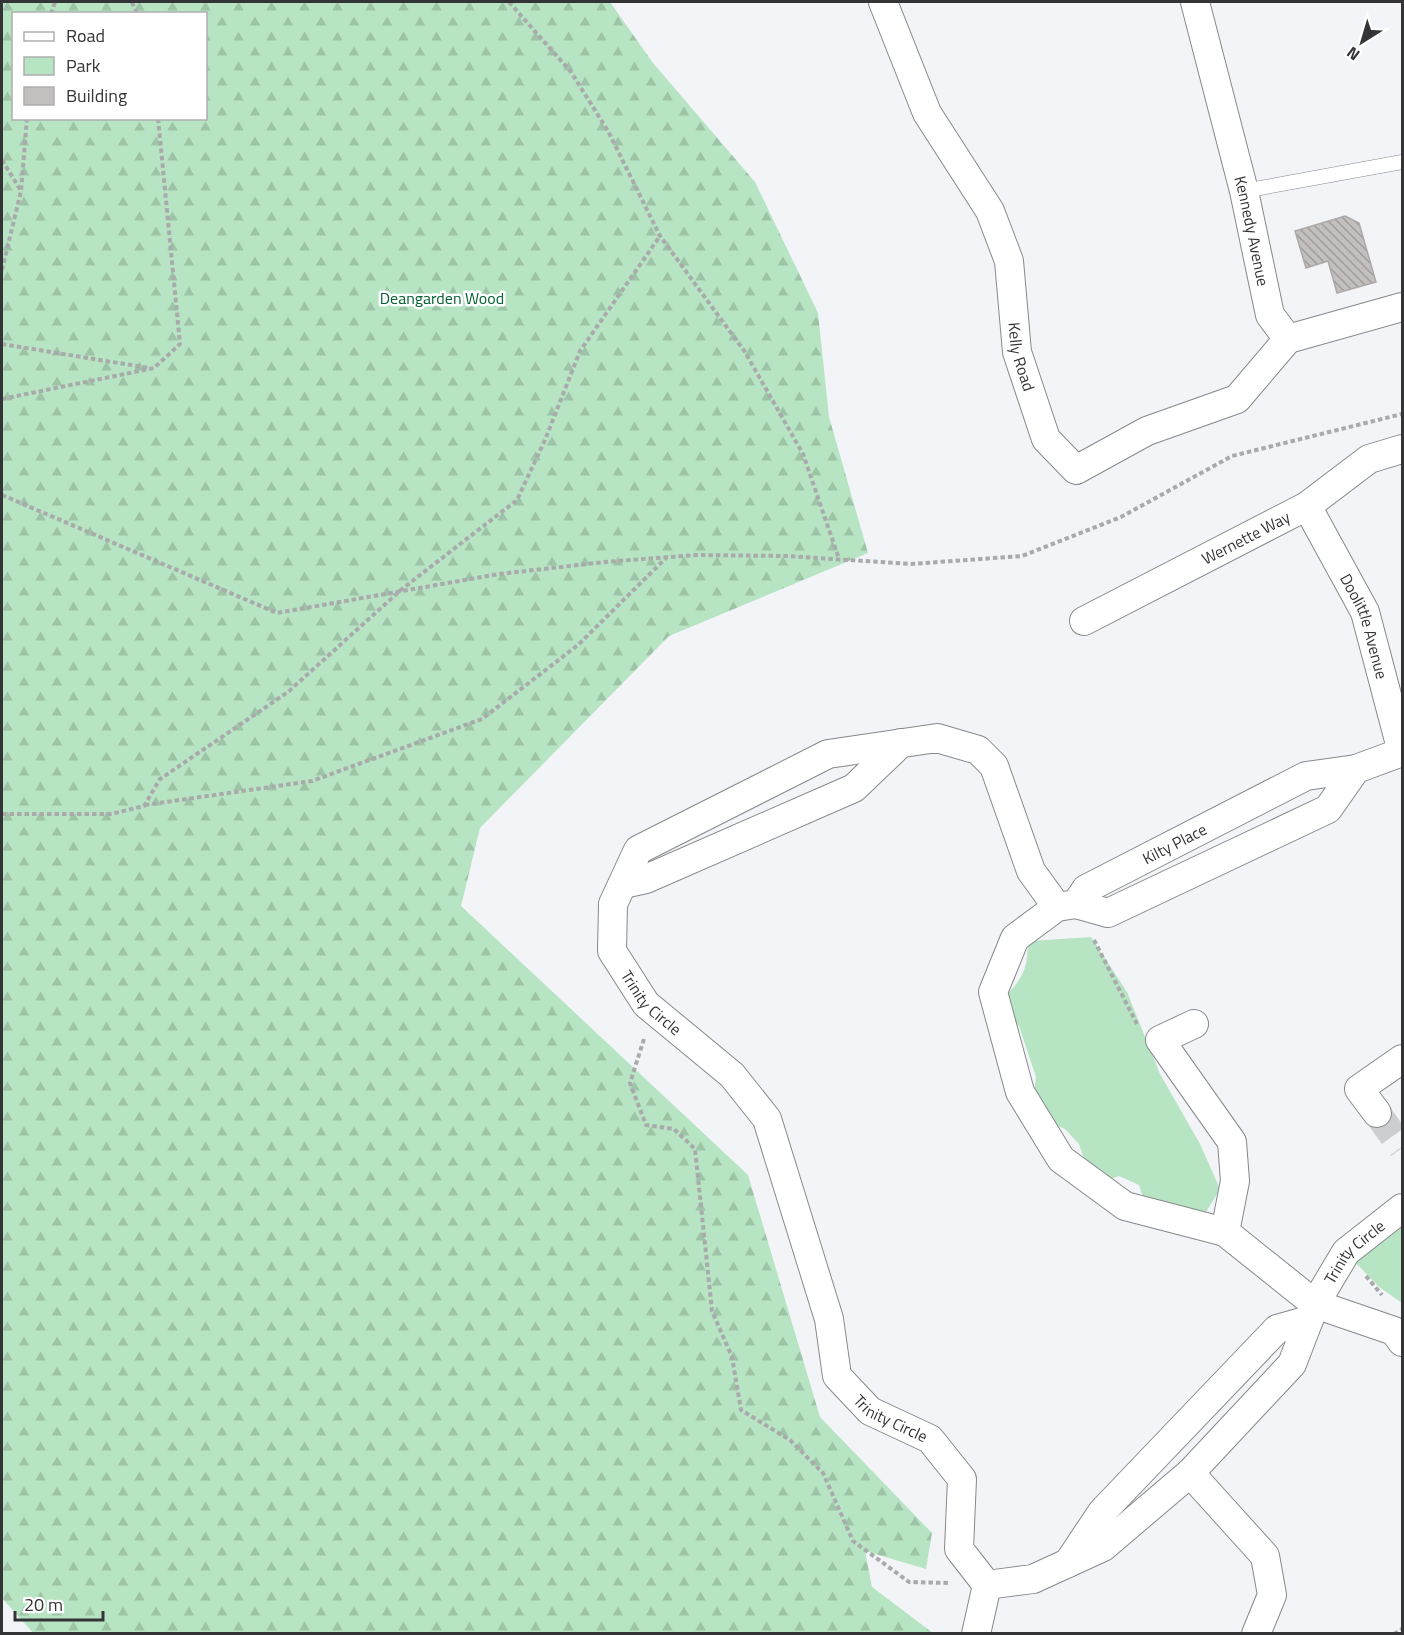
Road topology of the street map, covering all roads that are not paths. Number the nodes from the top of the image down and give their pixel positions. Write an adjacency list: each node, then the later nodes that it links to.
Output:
1 (883, 2): 6 (street, Kelly Road)
2 (1195, 2): 4 (street, Kennedy Avenue)
3 (1402, 162): 4 (lane)
4 (1244, 191): 6 (street, Kennedy Avenue)
5 (1402, 307): 6 (street)
6 (1288, 339)
7 (1402, 449): 8 (street, Wernette Way)
8 (1307, 506): 9 (street, Wernette Way); 11 (street, Doolittle Avenue)
9 (1084, 621)
10 (901, 743): 13 (street); 13 (street, Trinity Circle); 14 (street, Trinity Circle)
11 (1402, 752): 12 (street, Kilty Place)
12 (1356, 769): 14 (street, Kilty Place); 14 (street)
13 (622, 884): 25 (street, Trinity Circle)
14 (1066, 905): 15 (street, Kilty Place)
15 (993, 992): 20 (street, Trinity Circle)
16 (1194, 1024): 20 (street)
17 (1402, 1059): 18 (street)
18 (1377, 1113)
19 (1402, 1208): 21 (street, Trinity Circle)
20 (1225, 1232): 21 (street, Trinity Circle)
21 (1312, 1312): 22 (street, Trinity Circle); 23 (street, Trinity Circle); 24 (street)
22 (1402, 1342)
23 (1190, 1473): 24 (street, Trinity Circle); 27 (street)
24 (1068, 1563): 25 (street, Trinity Circle)
25 (987, 1585): 26 (street)
26 (976, 1634)
27 (1256, 1634)

